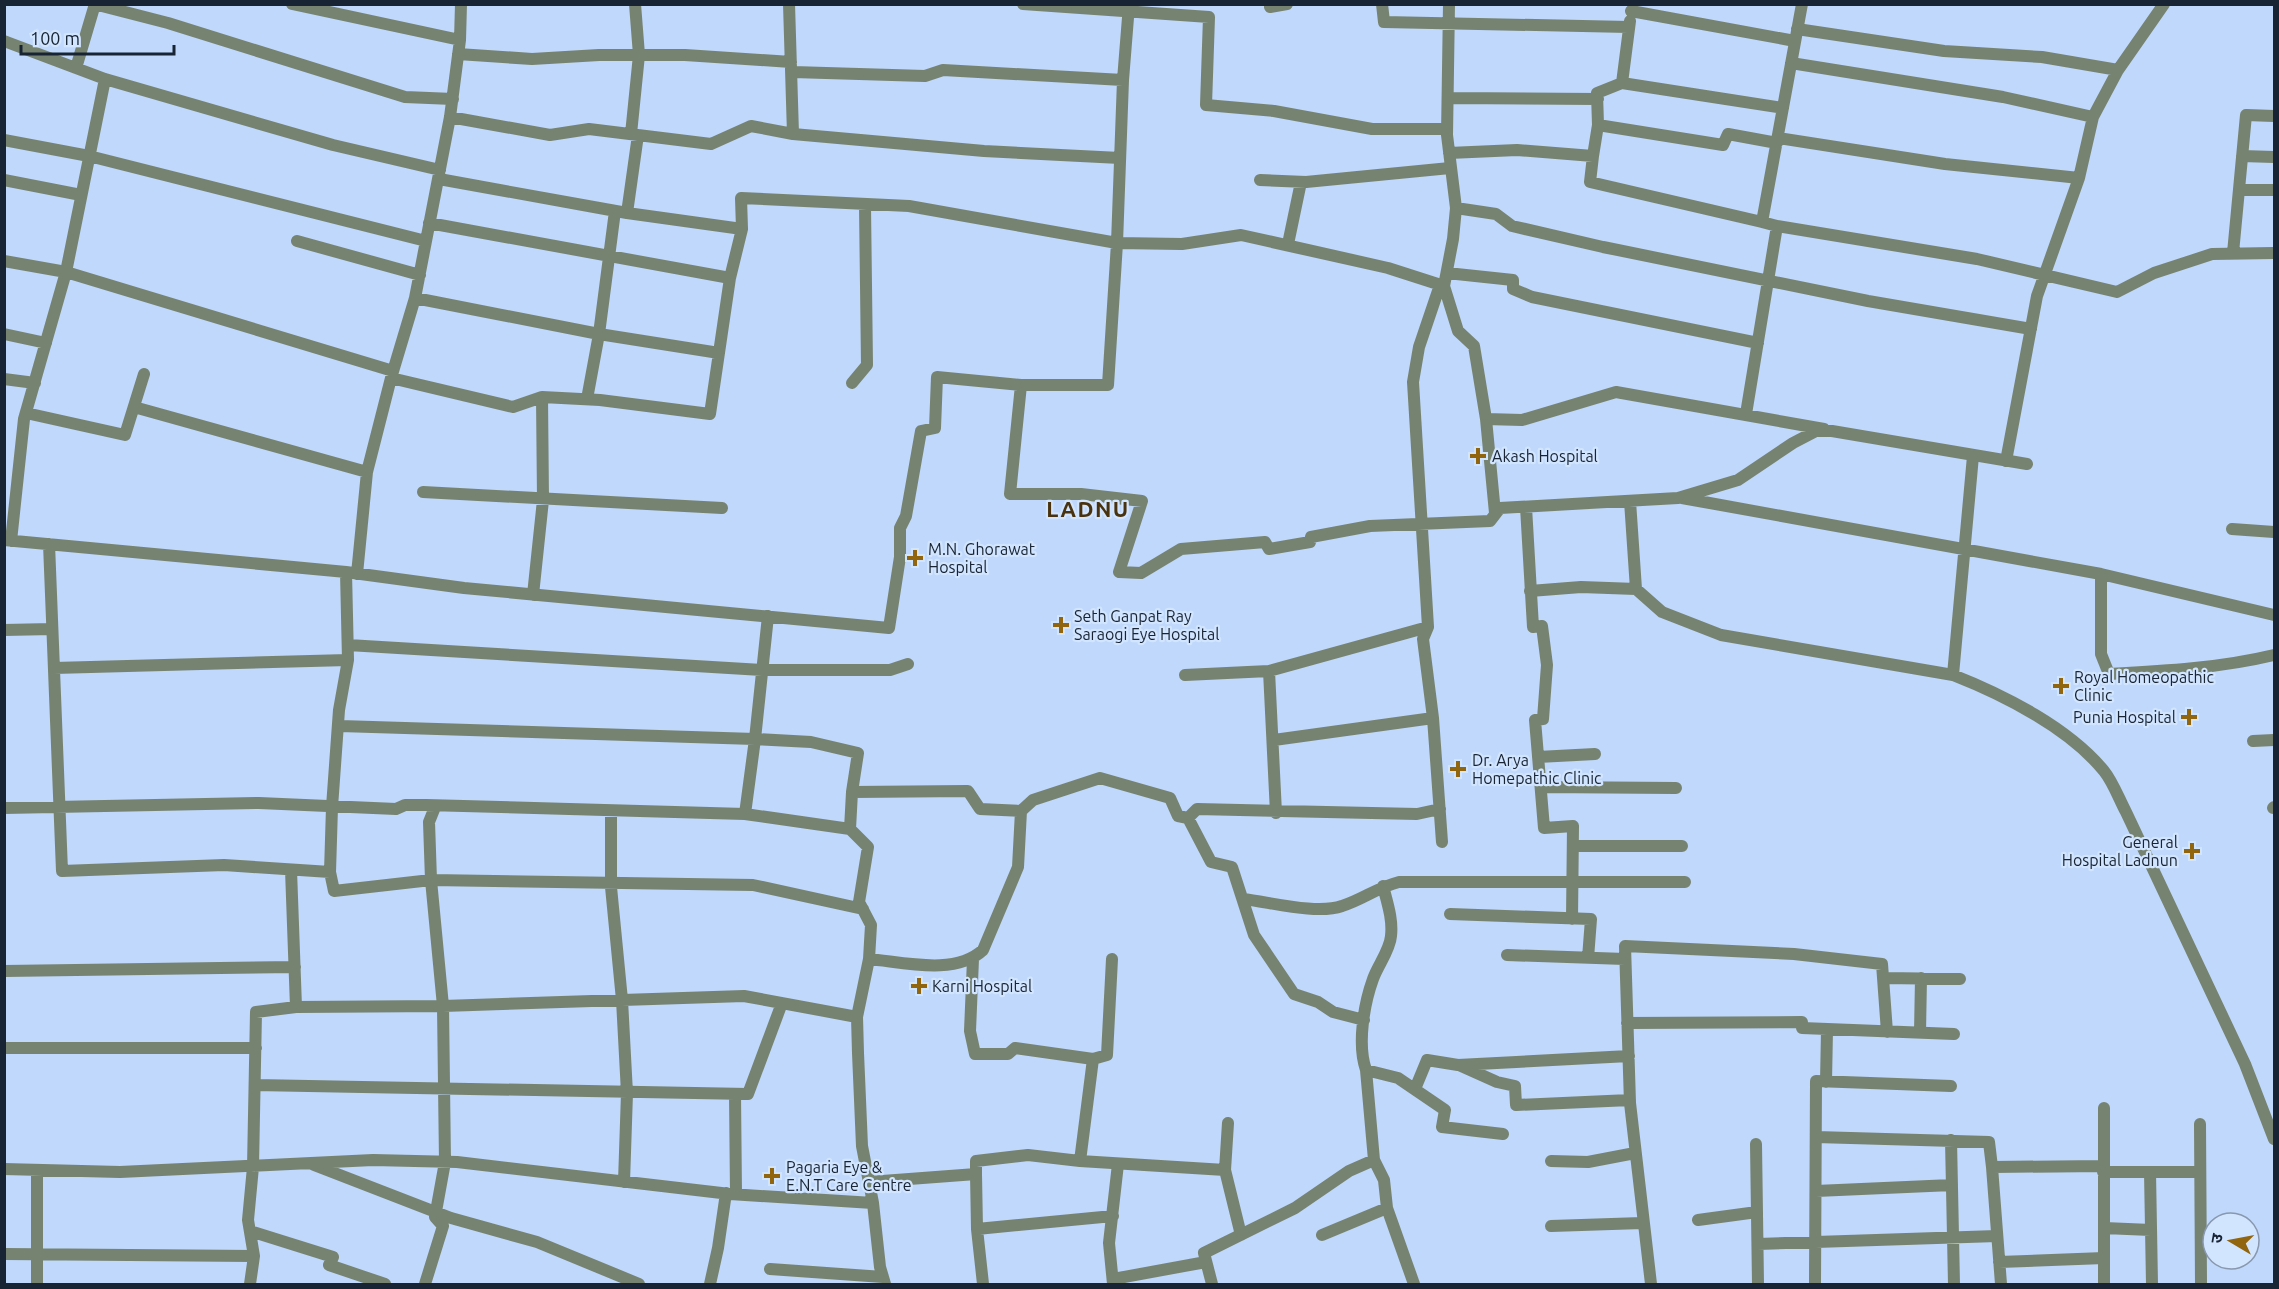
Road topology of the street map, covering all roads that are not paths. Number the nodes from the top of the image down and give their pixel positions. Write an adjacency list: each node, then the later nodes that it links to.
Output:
1 (292, 4): 18 (street)
2 (461, 4): 18 (street)
3 (789, 4): 23 (street)
4 (1023, 4): 13 (street)
5 (1287, 4): 12 (street)
6 (1382, 4): 15 (street)
7 (1449, 4): 15 (street)
8 (1802, 4): 17 (street)
9 (95, 5): 24 (street); 30 (street)
10 (636, 5): 21 (street)
11 (2158, 6): 25 (street)
12 (1270, 7)
13 (1129, 8): 27 (street); 37 (street)
14 (1631, 8): 16 (street); 17 (street)
15 (1448, 23): 16 (street); 29 (street)
16 (1629, 27): 28 (street)
17 (1796, 35): 22 (street); 25 (street)
18 (460, 40): 20 (street)
19 (4, 41): 24 (street)
20 (458, 54): 21 (street); 30 (street)
21 (639, 55): 23 (street); 39 (street)
22 (1791, 63): 32 (street); 35 (street)
23 (792, 67): 27 (street); 38 (street)
24 (76, 68): 26 (street)
25 (2118, 70): 35 (street)
26 (105, 80): 43 (street); 49 (street)
27 (1123, 80): 47 (street)
28 (1622, 82): 31 (street); 32 (street)
29 (1449, 98): 31 (street); 37 (street)
30 (453, 99): 34 (street)
31 (1598, 99): 36 (street)
32 (1783, 108): 41 (street)
33 (2274, 116): 45 (street)
34 (450, 117): 39 (street); 49 (street)
35 (2093, 117): 50 (street)
36 (1598, 125): 41 (street); 44 (street)
37 (1447, 129): 42 (street)
38 (793, 134): 39 (street); 47 (street)
39 (635, 135): 59 (street)
40 (4, 140): 43 (street)
41 (1777, 141): 50 (street); 60 (street)
42 (1449, 153): 44 (street); 48 (street)
43 (89, 156): 56 (street); 65 (street)
44 (1593, 156): 60 (street)
45 (2242, 156): 46 (street); 54 (street)
46 (2274, 157)
47 (1120, 158): 66 (street)
48 (1450, 168): 53 (street); 58 (street)
49 (440, 174): 59 (street); 61 (street)
50 (2079, 178): 74 (street)
51 (4, 180): 56 (street)
52 (1260, 180): 53 (street)
53 (1301, 182): 67 (street)
54 (2239, 190): 55 (street); 69 (street)
55 (2274, 190)
56 (81, 195): 72 (street)
57 (865, 206): 63 (street); 66 (street); 90 (street)
58 (1456, 208): 73 (street); 77 (street)
59 (621, 212): 63 (street); 70 (street)
60 (1762, 222): 62 (street)
61 (429, 223): 65 (street); 70 (street)
62 (1777, 226): 74 (street); 77 (street)
63 (742, 229): 76 (street)
64 (297, 241): 75 (street)
65 (426, 241): 75 (street)
66 (1117, 243): 67 (street); 91 (street)
67 (1288, 244): 78 (street)
68 (2274, 253): 69 (street)
69 (2233, 254): 74 (street)
70 (609, 258): 76 (street); 82 (street)
71 (4, 261): 72 (street)
72 (66, 272): 83 (street); 87 (street)
73 (1447, 273): 78 (street); 84 (street)
74 (2045, 274): 80 (street)
75 (420, 275): 79 (street)
76 (730, 278): 85 (street)
77 (1768, 281): 80 (street); 84 (street)
78 (1442, 286): 97 (street); 110 (street)
79 (415, 298): 82 (street); 87 (street)
80 (2031, 329): 100 (street)
81 (4, 334): 83 (street)
82 (599, 334): 85 (street); 93 (street)
83 (46, 343): 89 (street)
84 (1758, 343): 96 (street)
85 (718, 353): 93 (street)
86 (144, 374): 94 (street)
87 (392, 375): 92 (street); 102 (street)
88 (4, 379): 89 (street)
89 (35, 383): 95 (street)
90 (852, 383)
91 (1021, 385): 110 (street); 122 (street)
92 (542, 397): 93 (street); 105 (street)
93 (587, 399)
94 (134, 407): 95 (street); 102 (street)
95 (26, 413): 113 (street)
96 (1746, 414): 97 (street); 98 (street)
97 (1486, 419): 109 (street)
98 (1832, 431): 99 (street); 104 (street)
99 (1973, 456): 100 (street); 115 (street)
100 (2006, 461): 101 (street)
101 (2026, 464)
102 (367, 472): 116 (street)
103 (423, 492): 105 (street)
104 (1678, 498): 106 (street); 115 (street)
105 (543, 500): 108 (street); 120 (street)
106 (1630, 501): 107 (street); 118 (street)
107 (1526, 507): 109 (street); 119 (street)
108 (722, 508)
109 (1496, 513): 110 (street)
110 (1424, 523): 123 (street)
111 (2232, 529): 112 (street)
112 (2274, 532)
113 (8, 541): 114 (street)
114 (49, 544): 116 (street); 124 (street)
115 (1962, 550): 117 (street); 134 (street)
116 (352, 573): 120 (street); 126 (street)
117 (2102, 574): 121 (street); 127 (street)
118 (1636, 589): 119 (street); 134 (street)
119 (1530, 591): 142 (street)
120 (533, 595): 122 (street)
121 (2274, 615)
122 (768, 616): 131 (street)
123 (1428, 627): 132 (street); 135 (street)
124 (52, 629): 125 (street); 130 (street)
125 (4, 630)
126 (348, 645): 128 (street); 131 (street)
127 (2274, 656)
128 (348, 660): 130 (street); 136 (street)
129 (909, 664): 131 (street)
130 (54, 668): 146 (street)
131 (762, 670): 137 (street)
132 (1269, 671): 133 (street); 138 (street)
133 (1185, 675)
134 (1953, 675): 212 (street)
135 (1433, 718): 138 (street); 150 (street)
136 (340, 726): 137 (street); 147 (street)
137 (755, 739): 145 (street); 154 (street)
138 (1274, 740): 153 (street)
139 (2274, 740): 140 (street)
140 (2253, 741)
141 (1594, 754): 142 (street)
142 (1538, 757): 143 (street)
143 (1541, 787): 144 (street); 158 (street)
144 (1676, 788)
145 (852, 792): 152 (street); 156 (street)
146 (59, 807): 147 (street); 149 (street); 160 (street)
147 (332, 807): 148 (street); 161 (street)
148 (435, 807): 151 (street); 162 (street)
149 (4, 808)
150 (1440, 809): 153 (street); 157 (street)
151 (611, 811): 154 (street); 165 (street)
152 (1021, 811): 155 (street); 174 (street)
153 (1276, 813): 155 (street)
154 (745, 814): 156 (street)
155 (1188, 818): 167 (street)
156 (850, 829): 168 (street)
157 (1442, 842)
158 (1573, 846): 159 (street); 163 (street)
159 (1683, 846)
160 (291, 870): 161 (street); 177 (street)
161 (330, 873): 162 (street)
162 (431, 880): 165 (street); 184 (street)
163 (1573, 882): 164 (street); 166 (street); 170 (street)
164 (1684, 882)
165 (611, 883): 168 (street); 182 (street)
166 (1383, 886): 167 (street); 187 (street)
167 (1243, 899): 187 (street)
168 (863, 909): 173 (street)
169 (1450, 914): 170 (street)
170 (1572, 919): 172 (street)
171 (1507, 956): 172 (street)
172 (1588, 958): 176 (street)
173 (869, 959): 174 (street); 186 (street)
174 (973, 959): 196 (street)
175 (1112, 959): 196 (street)
176 (1625, 959): 179 (street); 188 (street)
177 (295, 967): 178 (street); 185 (street)
178 (4, 972)
179 (1883, 978): 180 (street); 190 (street)
180 (1921, 978): 181 (street); 191 (street)
181 (1960, 978)
182 (622, 1000): 183 (street); 184 (street); 204 (street)
183 (782, 1003): 186 (street); 205 (street)
184 (442, 1006): 185 (street); 203 (street)
185 (296, 1007): 194 (street)
186 (857, 1017): 232 (street)
187 (1364, 1020): 198 (street)
188 (1628, 1023): 189 (street); 195 (street)
189 (1827, 1030): 190 (street); 199 (street)
190 (1887, 1032): 191 (street)
191 (1920, 1033): 192 (street)
192 (1954, 1034)
193 (4, 1048): 194 (street)
194 (256, 1048): 200 (street)
195 (1629, 1056): 197 (street); 206 (street)
196 (1092, 1059): 217 (street)
197 (1458, 1065): 202 (street); 206 (street)
198 (1366, 1070): 202 (street); 216 (street)
199 (1826, 1082): 201 (street); 211 (street)
200 (255, 1085): 203 (street); 222 (street)
201 (1951, 1086)
202 (1415, 1089): 210 (street)
203 (445, 1091): 204 (street); 219 (street)
204 (627, 1093): 205 (street); 231 (street)
205 (735, 1094): 235 (street)
206 (1630, 1100): 215 (street)
207 (2104, 1108): 225 (street)
208 (1228, 1123): 227 (street)
209 (2200, 1124): 229 (street)
210 (1503, 1134)
211 (1816, 1137): 213 (street); 234 (street)
212 (2274, 1139)
213 (1951, 1140): 223 (street); 233 (street)
214 (1756, 1144): 238 (street)
215 (1635, 1153): 218 (street); 242 (street)
216 (1374, 1160): 237 (street); 248 (street)
217 (1080, 1161): 221 (street); 230 (street)
218 (1551, 1161)
219 (445, 1162): 220 (street); 231 (street); 239 (street)
220 (310, 1164): 222 (street); 239 (street)
221 (1118, 1164): 227 (street); 240 (street)
222 (253, 1167): 226 (street); 247 (street)
223 (1992, 1167): 225 (street); 250 (street)
224 (4, 1169): 226 (street)
225 (2103, 1169): 228 (street); 244 (street)
226 (37, 1170): 255 (street)
227 (1225, 1170): 248 (street)
228 (2150, 1172): 229 (street); 246 (street)
229 (2200, 1172): 279 (street)
230 (976, 1174): 232 (street); 245 (street)
231 (624, 1182): 235 (street)
232 (869, 1182): 236 (street)
233 (1952, 1185): 234 (street); 251 (street)
234 (1816, 1191): 252 (street)
235 (731, 1194): 236 (street); 268 (street)
236 (873, 1203): 261 (street)
237 (1387, 1208): 249 (street); 271 (street)
238 (1757, 1212): 241 (street); 253 (street)
239 (436, 1213): 266 (street); 267 (street)
240 (1113, 1216): 245 (street); 262 (street)
241 (1698, 1220)
242 (1642, 1223): 243 (street); 272 (street)
243 (1551, 1226)
244 (2104, 1228): 246 (street); 257 (street)
245 (977, 1229): 269 (street)
246 (2151, 1230): 278 (street)
247 (250, 1231): 256 (street); 265 (street)
248 (1241, 1235): 258 (street)
249 (1322, 1235)
250 (1997, 1236): 251 (street); 259 (street)
251 (1953, 1237): 252 (street); 275 (street)
252 (1816, 1242): 253 (street); 274 (street)
253 (1758, 1244): 273 (street)
254 (4, 1254): 255 (street)
255 (37, 1254): 256 (street); 263 (street)
256 (254, 1256): 264 (street)
257 (2104, 1258): 259 (street); 277 (street)
258 (1206, 1262): 262 (street); 270 (street)
259 (1999, 1262): 276 (street)
260 (770, 1269): 261 (street)
261 (884, 1281)
262 (1113, 1282)
263 (37, 1284)
264 (250, 1284)
265 (385, 1284)
266 (425, 1284)
267 (639, 1284)
268 (710, 1284)
269 (983, 1284)
270 (1212, 1284)
271 (1414, 1284)
272 (1651, 1284)
273 (1758, 1284)
274 (1815, 1284)
275 (1954, 1284)
276 (2001, 1284)
277 (2104, 1284)
278 (2152, 1284)
279 (2200, 1284)

